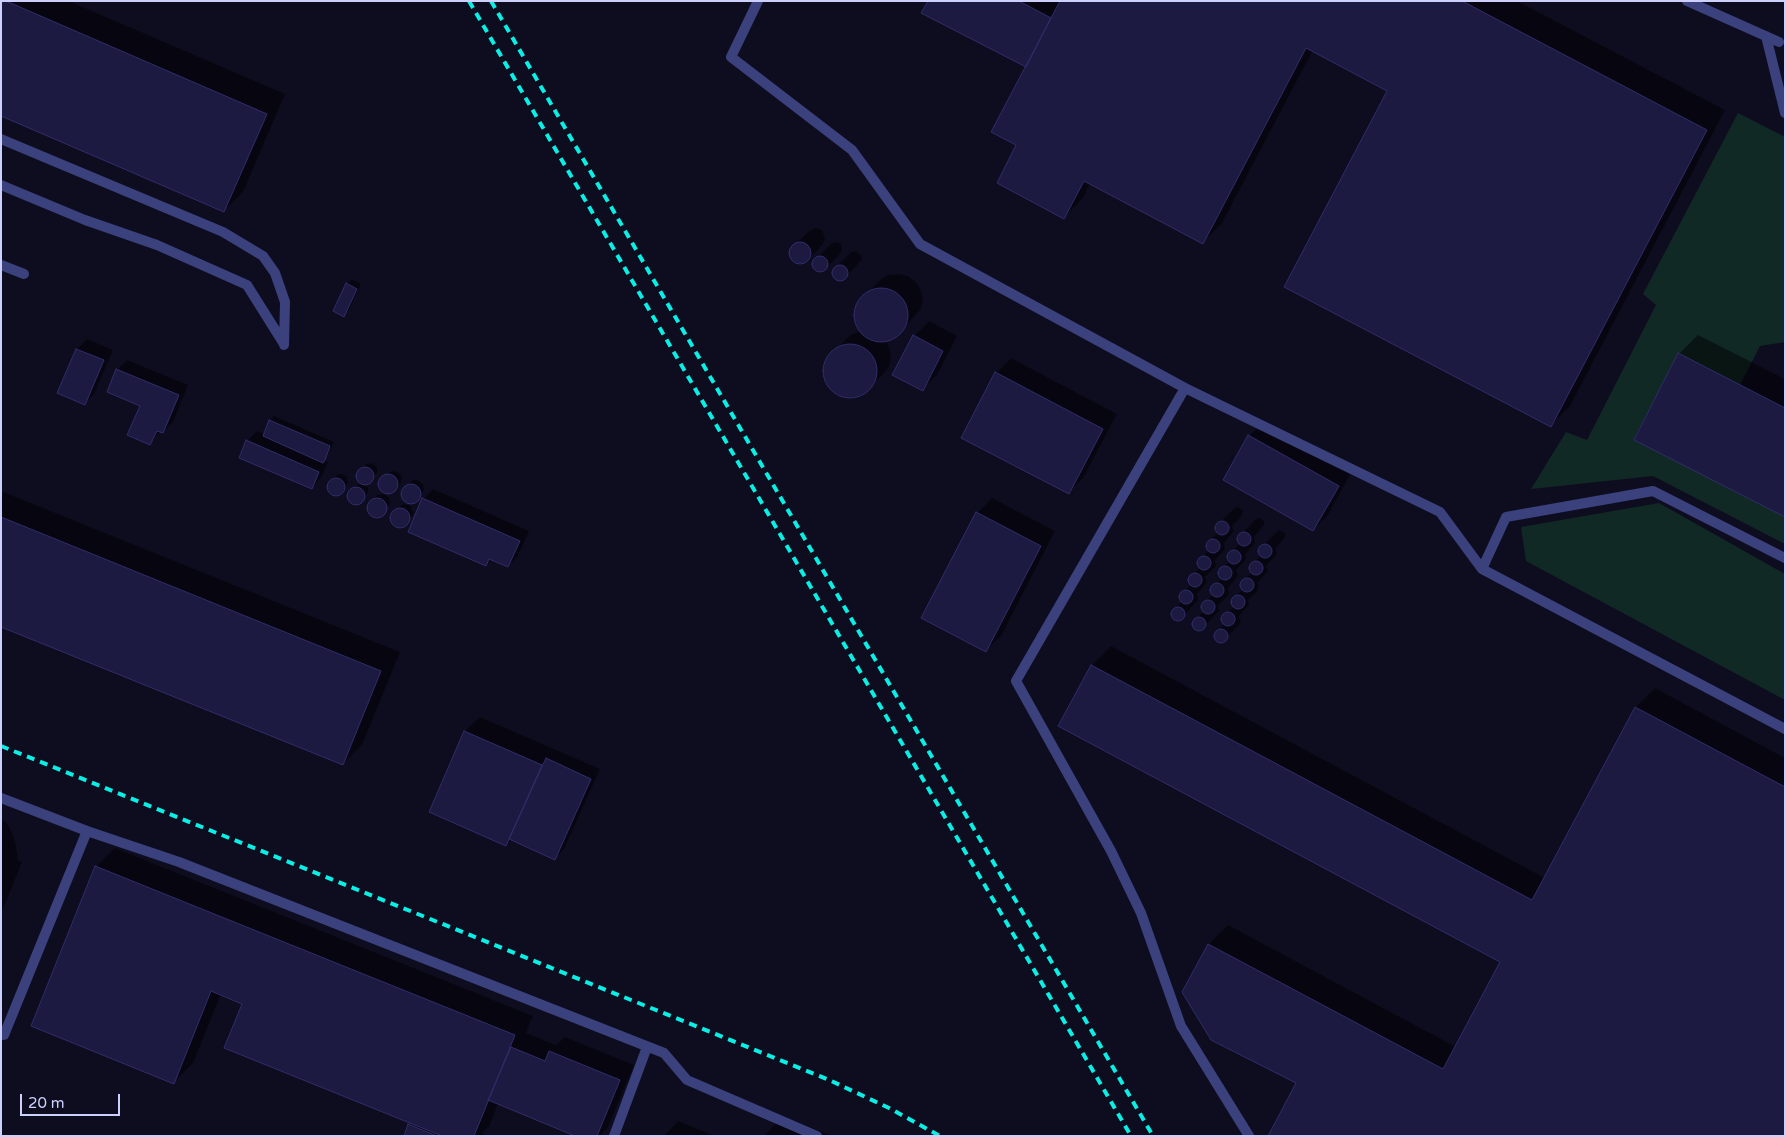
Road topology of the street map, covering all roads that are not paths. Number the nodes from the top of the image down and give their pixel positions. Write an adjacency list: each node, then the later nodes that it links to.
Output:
1 (758, 1): 10 (lane)
2 (1687, 1): 3 (lane)
3 (1766, 36): 4 (lane); 5 (lane)
4 (1779, 42)
5 (1785, 113)
6 (1, 139): 7 (lane)
7 (1, 185)
8 (1, 265): 9 (lane)
9 (24, 274)
10 (1185, 388): 12 (lane); 20 (lane)
11 (1785, 558): 12 (lane)
12 (1482, 569): 13 (lane)
13 (1785, 729)
14 (1, 798): 15 (lane)
15 (87, 831): 16 (lane); 17 (lane)
16 (4, 1035)
17 (647, 1046): 18 (lane); 19 (lane)
18 (614, 1136)
19 (817, 1136)
20 (1249, 1136)

